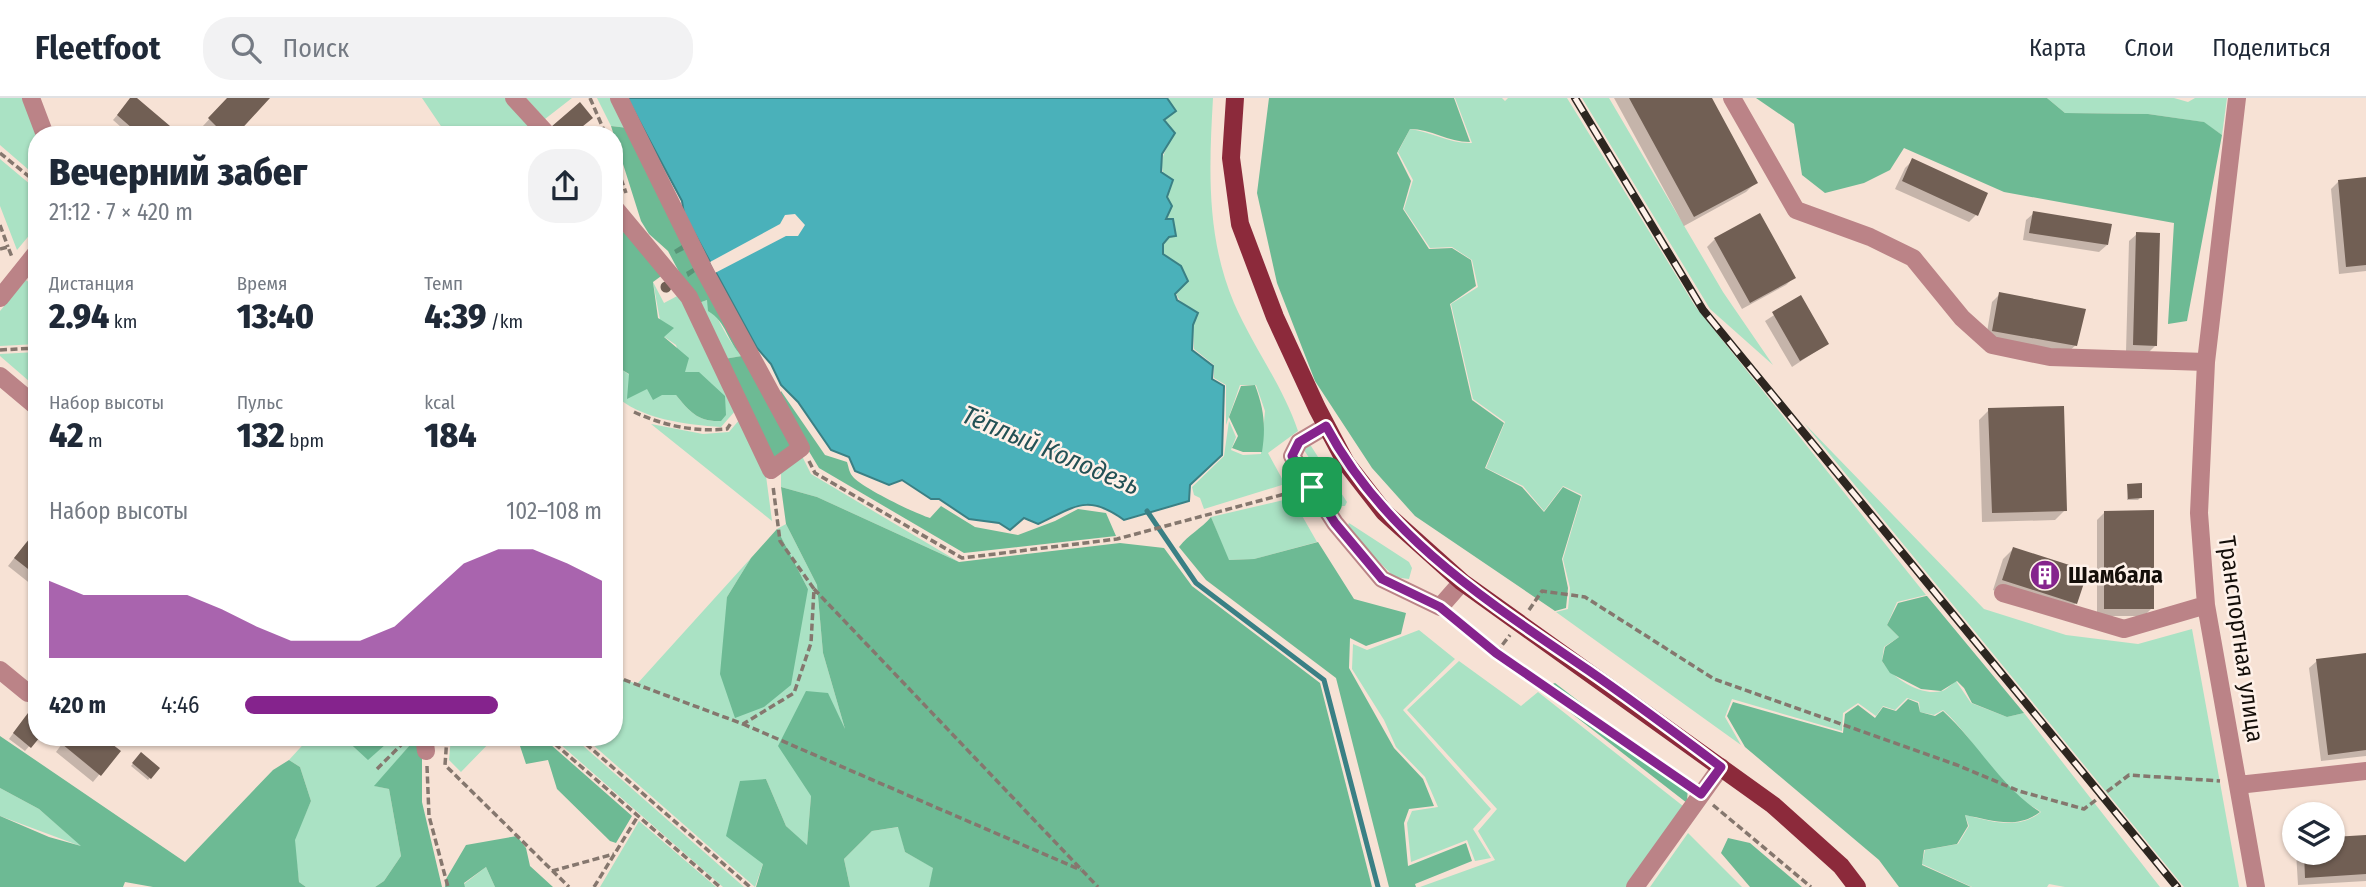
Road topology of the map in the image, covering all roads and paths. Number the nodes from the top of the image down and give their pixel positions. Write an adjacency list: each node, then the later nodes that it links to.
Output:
1 (31, 98): 8 (street)
2 (514, 98): 9 (street)
3 (590, 98): 10 (path)
4 (619, 98): 26 (street)
5 (1235, 98): 25 (main road)
6 (1732, 98): 20 (street)
7 (2237, 98): 20 (street, Транспортная улица)
8 (41, 126)
9 (540, 126)
10 (602, 126)
11 (0, 153): 12 (path)
12 (28, 176)
13 (623, 217): 23 (street)
14 (0, 226): 15 (path)
15 (8, 247)
16 (28, 263): 17 (street)
17 (0, 298)
18 (28, 348): 19 (path)
19 (0, 350)
20 (2206, 362): 32 (street, Транспортная улица)
21 (0, 376): 22 (street)
22 (28, 400)
23 (742, 409): 24 (path); 27 (street)
24 (634, 412)
25 (1326, 426): 28 (street); 29 (main road)
26 (801, 448): 27 (street); 28 (path)
27 (771, 470): 30 (path)
28 (1312, 487): 33 (street)
29 (1462, 582): 33 (street); 34 (main road)
30 (814, 589): 39 (path); 53 (path)
31 (2003, 593): 32 (street)
32 (2206, 605): 48 (street, Транспортная улица)
33 (1440, 607): 35 (path)
34 (1519, 623): 35 (path); 45 (main road); 48 (path)
35 (1496, 653): 49 (path)
36 (0, 670): 38 (street)
37 (623, 679): 39 (path)
38 (28, 692)
39 (743, 724): 53 (path)
40 (401, 746): 46 (path)
41 (425, 746): 54 (path)
42 (446, 746): 52 (path)
43 (557, 746): 50 (path)
44 (588, 746): 58 (path)
45 (1721, 767): 49 (street); 62 (main road)
46 (377, 769)
47 (2366, 771): 48 (street)
48 (2238, 785): 63 (street, Транспортная улица)
49 (1701, 794): 60 (street); 61 (path)
50 (638, 816): 51 (path); 57 (path)
51 (615, 854): 52 (path); 56 (path)
52 (552, 871): 55 (path)
53 (1083, 871): 59 (path)
54 (447, 887)
55 (569, 887)
56 (594, 887)
57 (720, 887)
58 (750, 887)
59 (1098, 887)
60 (1635, 887)
61 (1811, 887)
62 (1857, 887)
63 (2256, 887)

